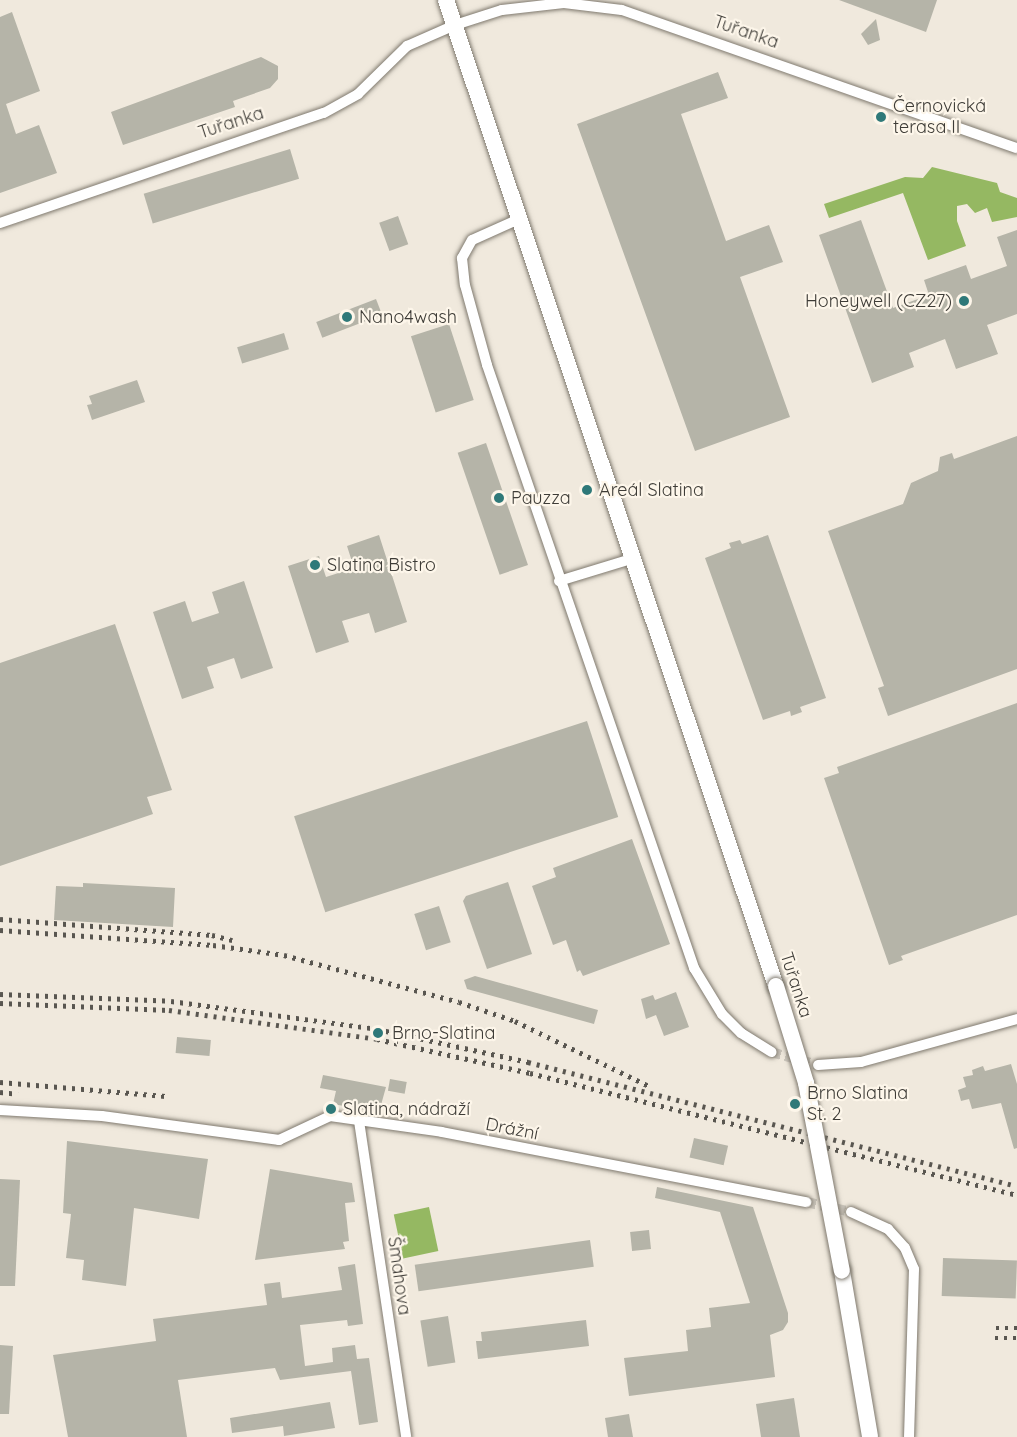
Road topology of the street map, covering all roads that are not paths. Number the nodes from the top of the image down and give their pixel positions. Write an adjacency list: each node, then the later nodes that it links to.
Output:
1 (446, 0): 2 (street)
2 (455, 25): 3 (street, Tuřanka); 4 (street, Tuřanka); 5 (street, Tuřanka)
3 (1017, 148)
4 (519, 219): 6 (street, Tuřanka); 7 (street)
5 (0, 223)
6 (634, 558): 7 (street); 16 (street, Tuřanka, bridge)
7 (559, 581): 9 (street)
8 (1017, 1019): 10 (street)
9 (771, 1052)
10 (818, 1065)
11 (0, 1110): 12 (street, Drážní)
12 (359, 1121): 13 (street, Drážní); 15 (street, Šmahova)
13 (806, 1202)
14 (851, 1212): 17 (street)
15 (406, 1437)
16 (870, 1437)
17 (909, 1437)

